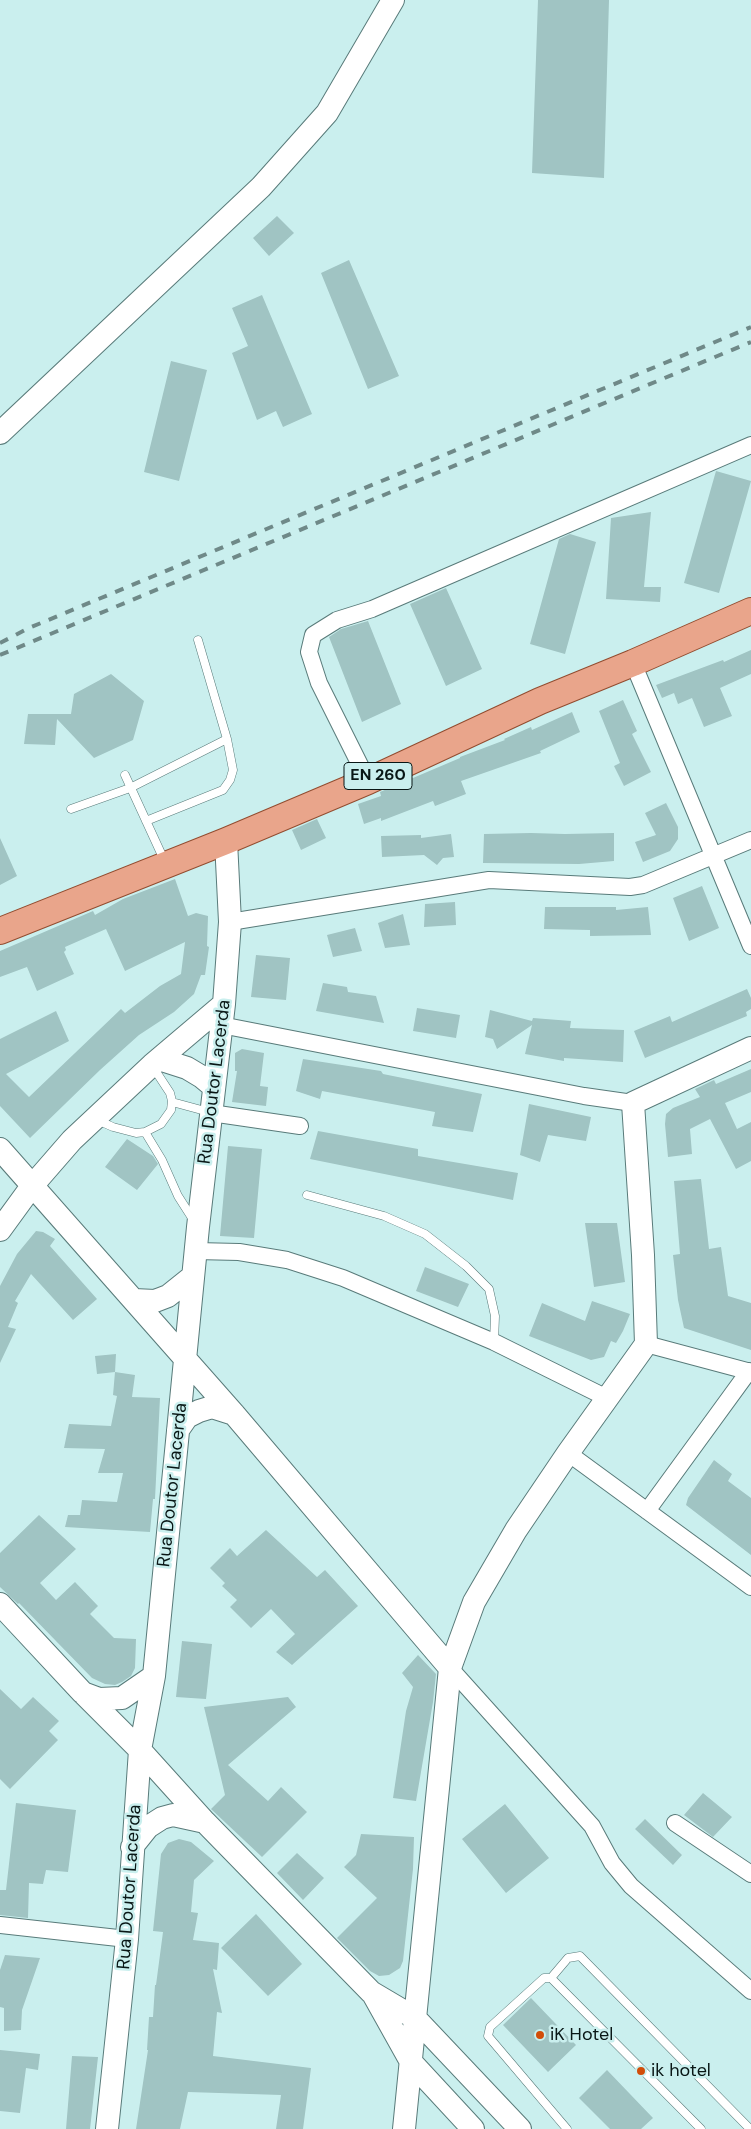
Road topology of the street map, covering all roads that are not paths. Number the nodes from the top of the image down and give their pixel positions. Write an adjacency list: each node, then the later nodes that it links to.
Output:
1 (394, 0): 2 (main road)
2 (0, 433)
3 (751, 445): 9 (street)
4 (751, 611): 6 (main road, EN 260)
5 (198, 640): 7 (lane)
6 (634, 663): 9 (main road, EN 260); 15 (street)
7 (227, 739): 10 (lane); 12 (lane)
8 (125, 775): 10 (lane)
9 (368, 781): 14 (main road, EN 260)
10 (130, 788): 11 (lane); 12 (lane)
11 (71, 809)
12 (146, 821): 16 (lane)
13 (751, 840): 15 (street)
14 (226, 841): 16 (main road, EN 260); 17 (main road, Rua Doutor Lacerda)
15 (714, 857): 17 (street); 19 (street)
16 (166, 865): 18 (main road, EN 260)
17 (230, 922): 20 (main road, Rua Doutor Lacerda)
18 (0, 931)
19 (751, 946)
20 (223, 1015): 22 (main road); 23 (main road, Rua Doutor Lacerda); 25 (street)
21 (751, 1048): 25 (main road)
22 (156, 1062): 23 (main road); 24 (lane); 27 (main road)
23 (214, 1088): 26 (main road, Rua Doutor Lacerda)
24 (172, 1102): 26 (lane); 29 (lane)
25 (633, 1103): 39 (main road)
26 (211, 1113): 28 (street); 33 (main road, Rua Doutor Lacerda)
27 (94, 1119): 29 (lane); 31 (main road)
28 (300, 1126)
29 (146, 1132): 33 (lane)
30 (0, 1149): 31 (main road)
31 (32, 1186): 34 (main road); 37 (main road)
32 (307, 1195): 38 (lane)
33 (198, 1227): 35 (main road, Rua Doutor Lacerda)
34 (0, 1230)
35 (196, 1251): 36 (main road, Rua Doutor Lacerda); 38 (street)
36 (193, 1276): 37 (main road); 40 (main road, Rua Doutor Lacerda)
37 (134, 1300): 40 (main road)
38 (494, 1342): 42 (street)
39 (646, 1344): 41 (street); 42 (main road)
40 (186, 1360): 43 (main road); 44 (main road, Rua Doutor Lacerda)
41 (750, 1372): 46 (street)
42 (607, 1398): 45 (main road)
43 (234, 1414): 44 (main road); 49 (main road)
44 (178, 1430): 50 (main road, Rua Doutor Lacerda)
45 (568, 1452): 46 (street); 49 (main road)
46 (647, 1511): 47 (street)
47 (751, 1587)
48 (0, 1604): 51 (main road)
49 (450, 1668): 60 (street); 62 (main road)
50 (154, 1676): 51 (main road); 52 (main road, Rua Doutor Lacerda)
51 (82, 1692): 52 (main road)
52 (140, 1750): 53 (main road); 55 (main road, Rua Doutor Lacerda)
53 (205, 1822): 55 (main road); 61 (main road)
54 (675, 1822): 56 (street)
55 (132, 1847): 58 (main road, Rua Doutor Lacerda)
56 (751, 1874)
57 (0, 1925): 58 (street)
58 (127, 1939): 64 (main road, Rua Doutor Lacerda)
59 (551, 1978): 68 (lane); 69 (lane); 70 (lane)
60 (751, 1991)
61 (371, 1992): 62 (main road); 63 (main road)
62 (415, 2018): 63 (main road); 67 (main road)
63 (411, 2062): 65 (main road); 66 (main road)
64 (107, 2129)
65 (404, 2129)
66 (473, 2129)
67 (520, 2129)
68 (567, 2129)
69 (701, 2129)
70 (750, 2129)

